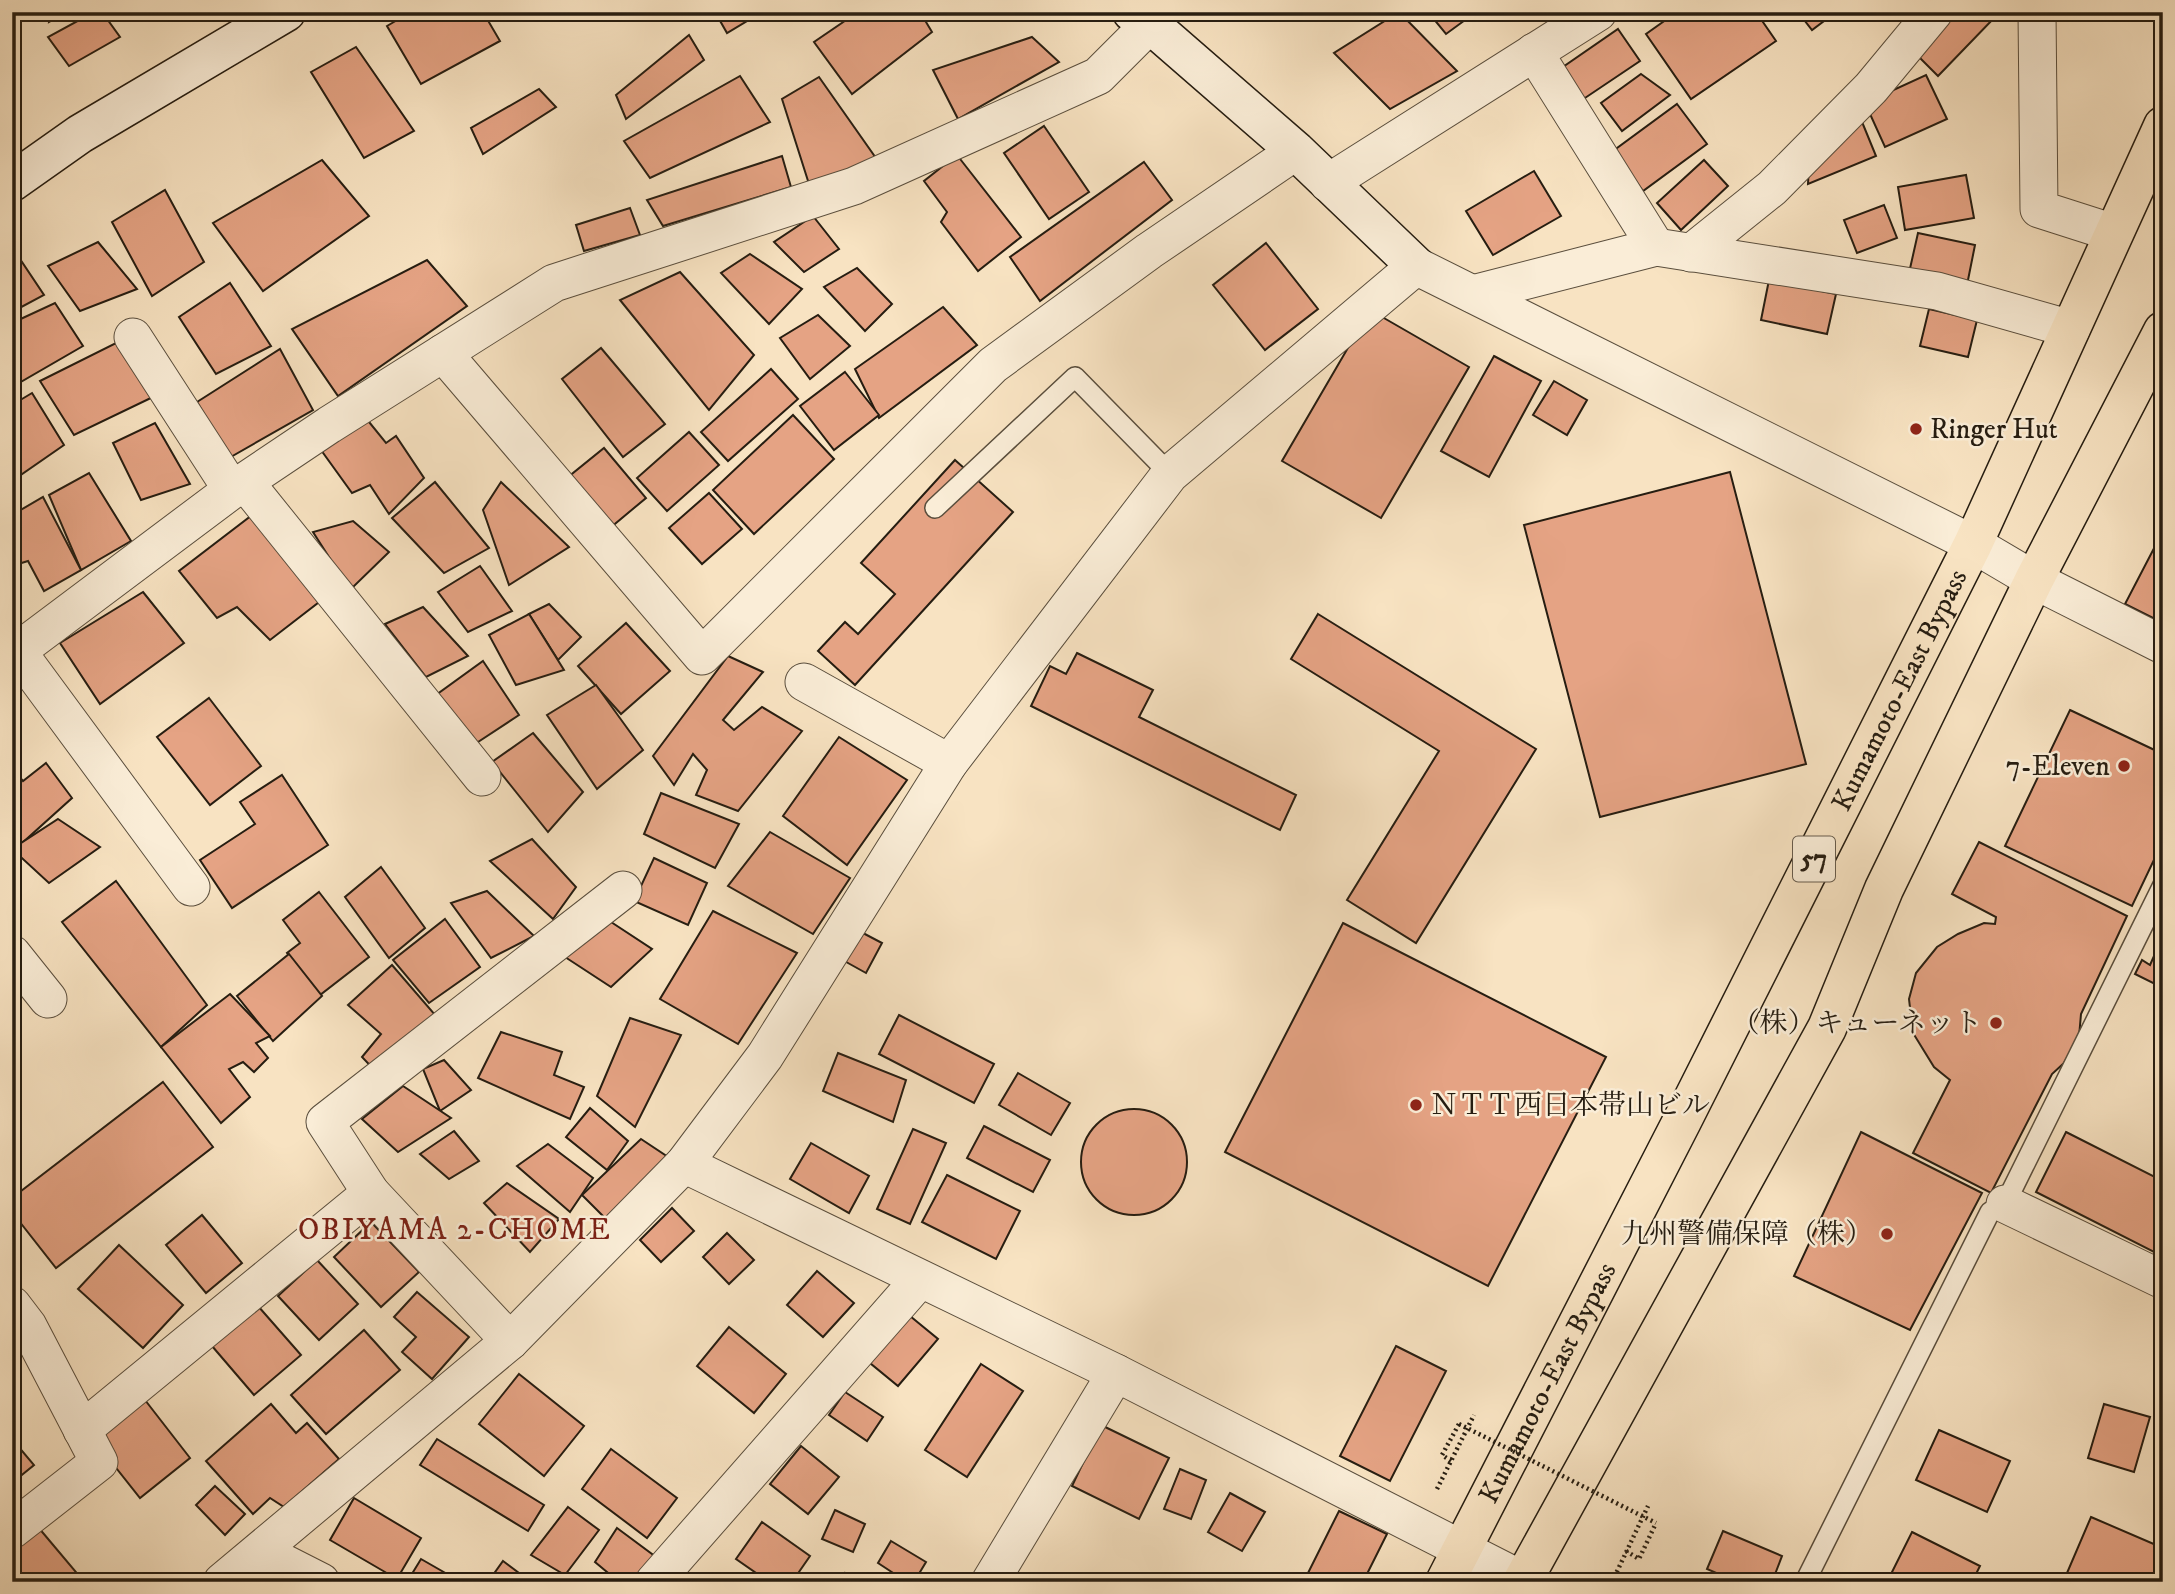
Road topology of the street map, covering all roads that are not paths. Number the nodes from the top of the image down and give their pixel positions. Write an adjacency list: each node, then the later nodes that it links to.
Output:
1 (286, 12): 9 (street)
2 (1598, 12): 6 (street)
3 (1934, 12): 12 (street)
4 (2036, 12): 11 (street)
5 (1141, 18): 8 (street); 18 (street)
6 (1534, 52): 10 (street); 12 (street)
7 (2163, 126): 11 (highway, Kumamoto-East Bypass / 57)
8 (1296, 151): 10 (street); 18 (street)
9 (12, 182)
10 (1328, 183): 13 (street)
11 (2114, 233): 15 (highway, Kumamoto-East Bypass / 57)
12 (1673, 250): 14 (street); 15 (street)
13 (1416, 266): 14 (street); 19 (street)
14 (1473, 294): 22 (street)
15 (2071, 329): 22 (highway, Kumamoto-East Bypass / 57)
16 (2163, 331): 23 (highway)
17 (133, 337): 20 (street)
18 (443, 353): 20 (street)
19 (1170, 474): 21 (lane); 27 (street)
20 (238, 486): 25 (street); 28 (street)
21 (935, 508)
22 (1973, 544): 23 (street); 44 (highway, Kumamoto-East Bypass / 57)
23 (2034, 580): 24 (street); 46 (highway)
24 (2163, 645)
25 (14, 650): 30 (street)
26 (804, 682): 27 (street)
27 (949, 763): 34 (street)
28 (482, 776)
29 (2163, 885): 36 (lane)
30 (191, 887)
31 (623, 890): 35 (street)
32 (12, 954): 33 (street)
33 (48, 999)
34 (684, 1164): 37 (street); 40 (street)
35 (371, 1193): 40 (street); 42 (street)
36 (2005, 1204): 38 (street); 52 (lane)
37 (920, 1279): 41 (street); 49 (street)
38 (2163, 1280)
39 (12, 1306): 42 (street)
40 (510, 1341): 45 (street)
41 (1116, 1373): 44 (street); 50 (street)
42 (82, 1430): 43 (street)
43 (12, 1530)
44 (1462, 1548): 46 (street); 51 (highway, Kumamoto-East Bypass / 57)
45 (260, 1551): 47 (street); 48 (street)
46 (1523, 1581)
47 (222, 1582)
48 (321, 1582)
49 (654, 1582)
50 (990, 1582)
51 (1445, 1582)
52 (1805, 1582)

